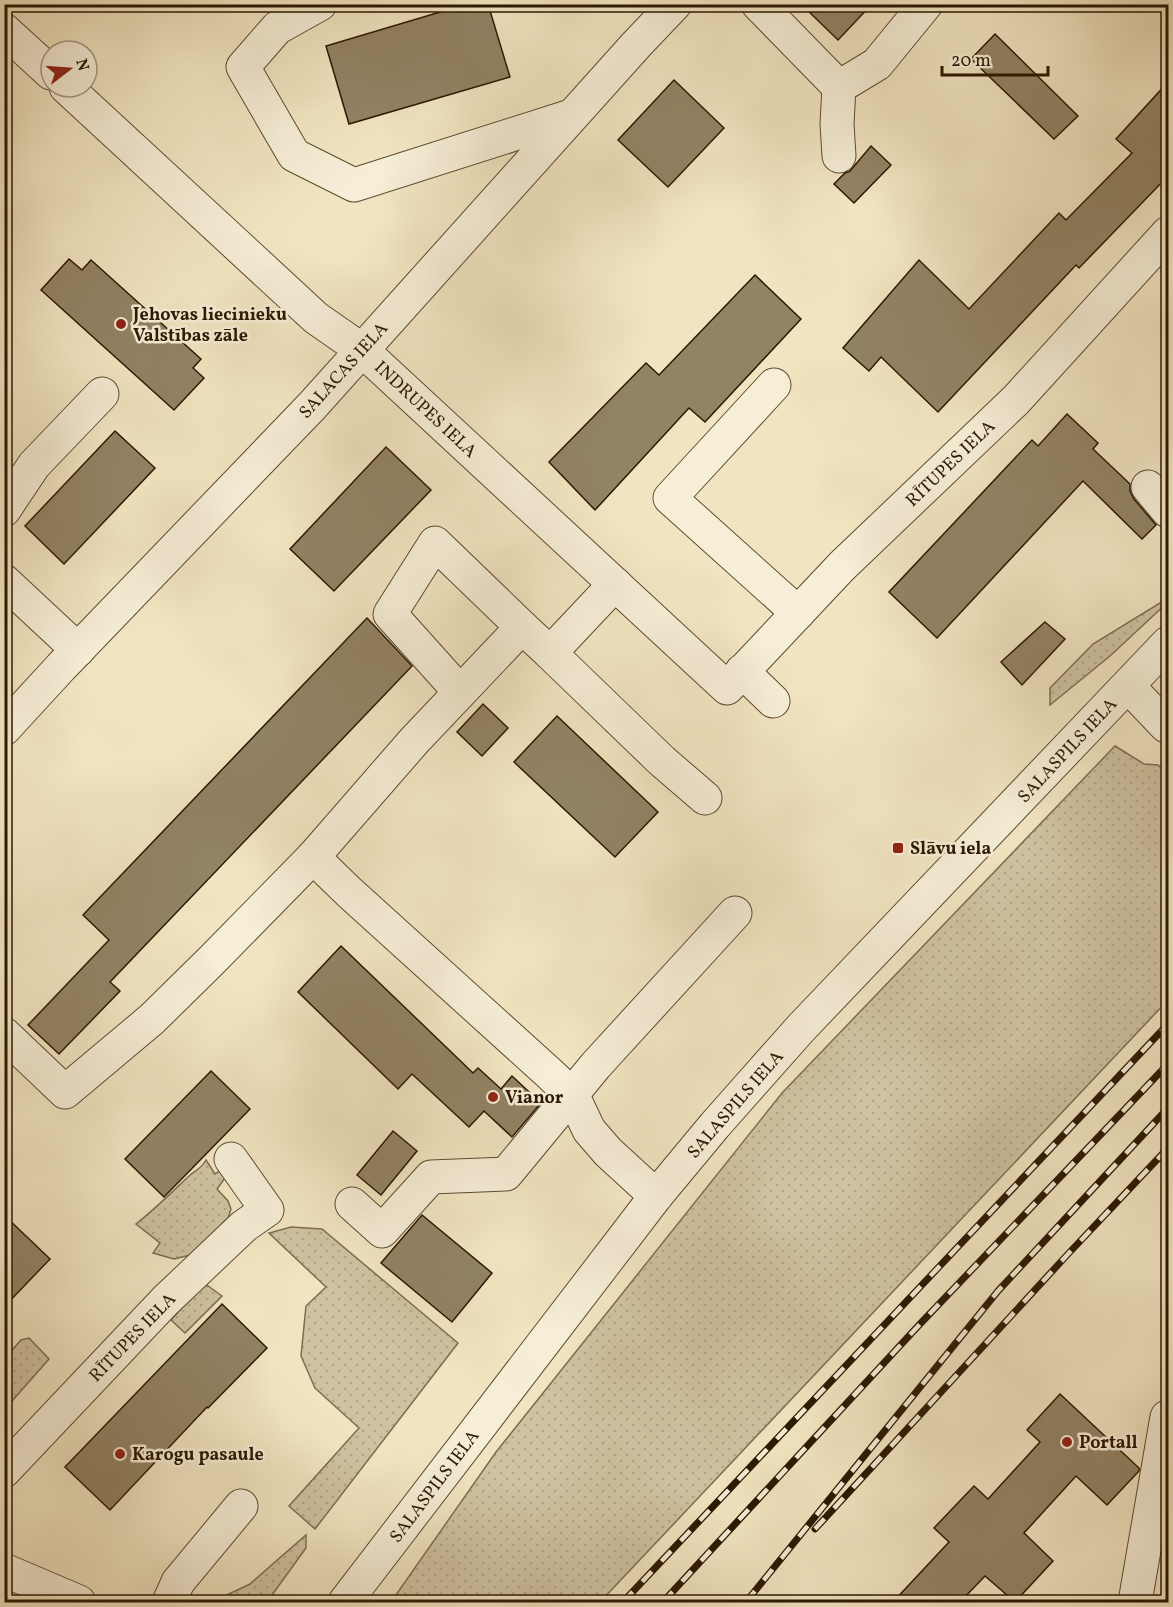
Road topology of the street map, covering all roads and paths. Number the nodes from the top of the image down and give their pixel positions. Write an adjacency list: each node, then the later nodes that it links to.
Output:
1 (320, 4): 9 (street)
2 (675, 4): 9 (street, SALACAS IELA)
3 (758, 4): 7 (street)
4 (926, 4): 7 (street)
5 (4, 30): 6 (street)
6 (39, 62)
7 (839, 87): 10 (street)
8 (79, 99): 12 (street, INDRUPES IELA)
9 (572, 116): 12 (street, SALACAS IELA)
10 (839, 156)
11 (1168, 234): 18 (street, RĪTUPES IELA)
12 (362, 350): 17 (street, INDRUPES IELA); 21 (street, SALACAS IELA)
13 (774, 385): 18 (street)
14 (102, 394): 15 (street)
15 (4, 510)
16 (4, 581): 21 (street)
17 (615, 584): 22 (street); 23 (street, INDRUPES IELA)
18 (798, 613): 23 (street, RĪTUPES IELA)
19 (522, 627): 22 (street); 25 (street); 25 (street)
20 (1168, 643): 24 (street, SALASPILS IELA)
21 (78, 650): 28 (street, SALACAS IELA)
22 (550, 653): 29 (street)
23 (735, 679): 26 (street, INDRUPES IELA)
24 (1128, 686): 27 (street); 35 (street, SALASPILS IELA)
25 (460, 692): 30 (street)
26 (772, 700)
27 (1166, 726)
28 (4, 729)
29 (698, 793)
30 (313, 857): 32 (street); 33 (street)
31 (735, 913): 33 (street)
32 (4, 1034)
33 (573, 1096): 35 (street); 36 (street)
34 (231, 1159): 38 (street, RĪTUPES IELA)
35 (656, 1196): 43 (street, SALASPILS IELA)
36 (352, 1204)
37 (1167, 1417): 44 (street)
38 (4, 1471)
39 (241, 1506): 42 (street)
40 (4, 1570): 41 (street)
41 (79, 1602)
42 (169, 1602)
43 (345, 1602)
44 (1135, 1602)

